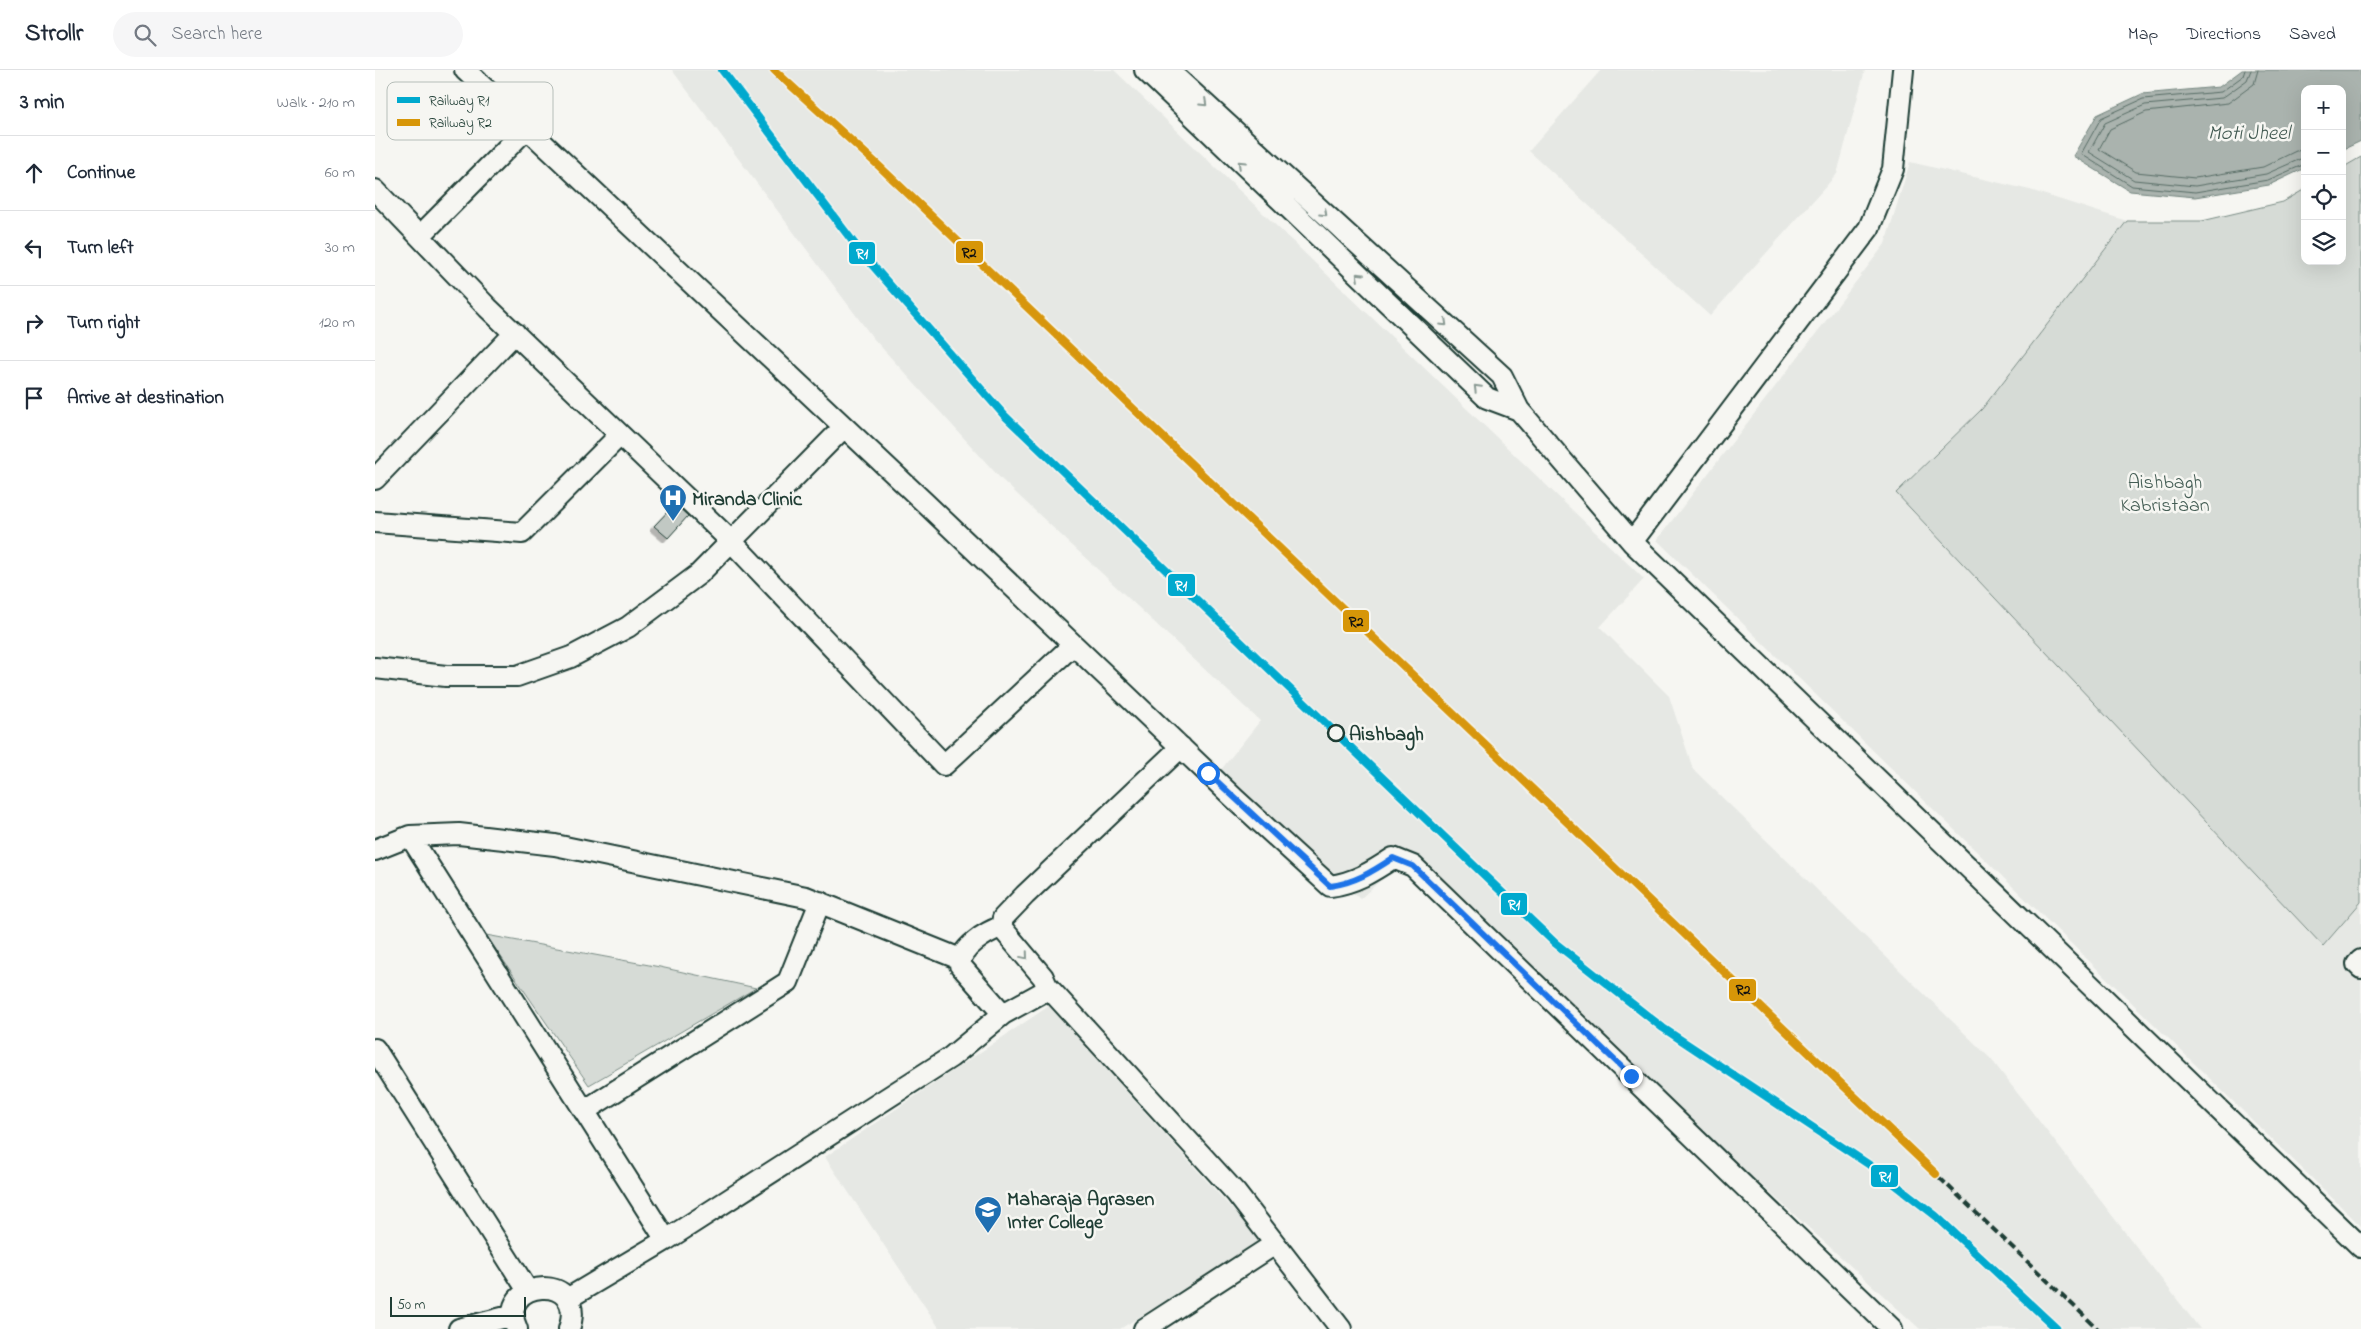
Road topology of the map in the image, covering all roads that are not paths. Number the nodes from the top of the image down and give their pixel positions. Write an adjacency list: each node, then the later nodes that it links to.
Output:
1 (465, 70): 5 (street)
2 (1145, 70): 11 (street, one-way to 2)
3 (1168, 70): 11 (street, one-way to 11)
4 (1903, 70): 17 (street)
5 (477, 82)
6 (515, 140): 9 (street)
7 (538, 140): 12 (street)
8 (375, 190): 9 (street)
9 (420, 236): 10 (street)
10 (515, 333): 13 (street); 14 (street)
11 (1519, 410): 17 (street)
12 (844, 427): 16 (street); 18 (street)
13 (620, 435): 15 (street); 16 (street)
14 (375, 479)
15 (375, 522)
16 (731, 541): 18 (street); 19 (street)
17 (1632, 542): 34 (street)
18 (1073, 644): 20 (street)
19 (375, 668)
20 (1181, 747): 24 (street); 42 (street)
21 (410, 836): 22 (street); 23 (street); 31 (street)
22 (375, 850)
23 (820, 902): 25 (street); 31 (street)
24 (1001, 927): 25 (street); 28 (street, one-way to 28)
25 (960, 959): 29 (street)
26 (2361, 960): 27 (street)
27 (2361, 968)
28 (1047, 986): 29 (street); 33 (street)
29 (1003, 1014): 32 (street)
30 (375, 1048): 35 (street)
31 (584, 1111): 32 (street)
32 (666, 1240): 36 (street)
33 (1275, 1244): 40 (street); 41 (street)
34 (2361, 1247)
35 (529, 1292): 36 (street); 37 (street)
36 (567, 1299): 39 (street)
37 (515, 1322): 38 (street)
38 (459, 1329)
39 (569, 1329)
40 (1144, 1329)
41 (1341, 1329)
42 (1892, 1329)

